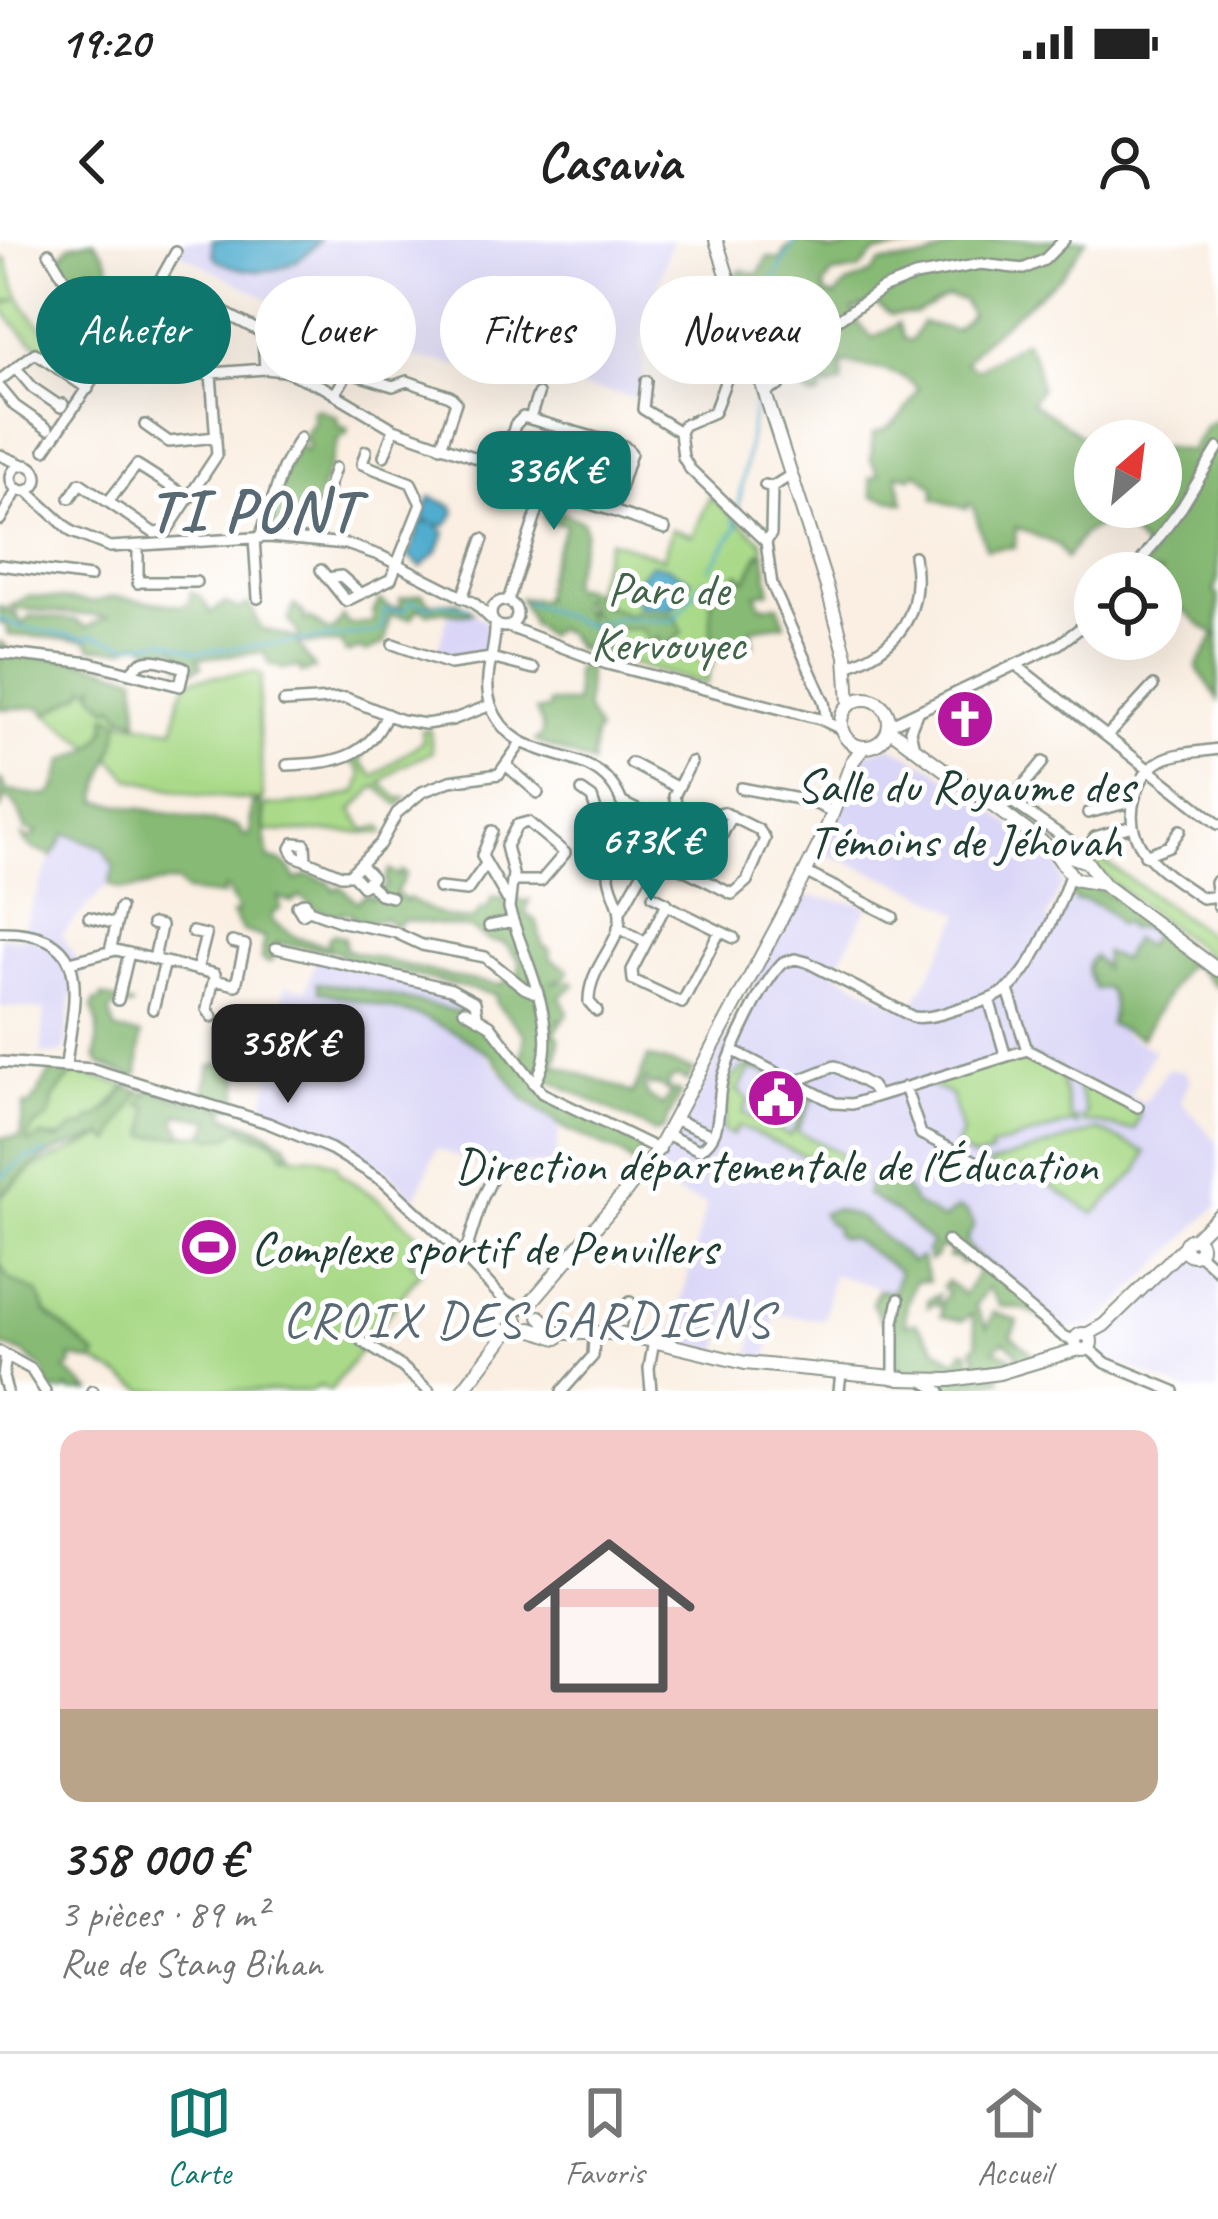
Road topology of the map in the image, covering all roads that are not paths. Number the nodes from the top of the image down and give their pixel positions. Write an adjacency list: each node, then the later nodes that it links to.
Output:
1 (1064, 240): 20 (street)
2 (714, 245): 7 (street); 8 (main road)
3 (176, 252): 6 (street)
4 (49, 253): 5 (street)
5 (60, 276)
6 (162, 276)
7 (722, 276)
8 (725, 276)
9 (16, 368): 10 (street); 17 (street); 21 (street)
10 (0, 384): 24 (street)
11 (91, 384): 17 (street)
12 (212, 384): 27 (street)
13 (314, 384): 18 (street)
14 (646, 384): 26 (street)
15 (724, 384): 26 (street)
16 (762, 384): 20 (main road)
17 (88, 389): 31 (street)
18 (335, 394): 25 (street); 29 (street)
19 (538, 394): 22 (street)
20 (766, 396): 38 (main road)
21 (63, 404)
22 (530, 418): 36 (street); 46 (street)
23 (145, 425): 27 (street)
24 (48, 429)
25 (394, 429): 29 (street); 34 (street)
26 (680, 432): 51 (street)
27 (216, 437): 43 (street)
28 (300, 437): 49 (street)
29 (442, 447): 36 (street)
30 (1218, 448): 53 (street)
31 (45, 450): 35 (street); 40 (street)
32 (366, 451): 55 (street)
33 (0, 455): 35 (street); 39 (street)
34 (384, 456)
35 (24, 465): 39 (street); 40 (street)
36 (502, 467): 41 (street)
37 (335, 468): 48 (street)
38 (790, 471): 51 (street); 70 (main road)
39 (11, 475): 40 (street)
40 (29, 484): 47 (street); 52 (street)
41 (542, 489): 46 (street); 62 (street)
42 (70, 498): 44 (street)
43 (189, 498): 44 (street); 44 (street)
44 (108, 502)
45 (661, 509): 46 (street)
46 (613, 511)
47 (0, 520)
48 (311, 536): 49 (street); 55 (street)
49 (261, 538): 52 (street); 61 (street)
50 (483, 539): 60 (street)
51 (766, 542): 81 (street)
52 (139, 548): 59 (street)
53 (1148, 552)
54 (914, 556): 70 (street)
55 (400, 562): 57 (street); 60 (street)
56 (0, 565): 58 (street)
57 (324, 574)
58 (89, 577)
59 (196, 582)
60 (463, 596): 62 (street); 64 (street)
61 (258, 598)
62 (502, 602): 63 (street); 64 (street)
63 (518, 615): 64 (street); 66 (street)
64 (500, 624): 66 (street); 69 (street)
65 (1074, 634): 71 (street)
66 (532, 635): 81 (street)
67 (393, 644): 69 (street)
68 (0, 653): 73 (street)
69 (491, 658): 72 (street); 77 (street)
70 (850, 665): 75 (main road); 78 (main road)
71 (1016, 665): 79 (street); 84 (street)
72 (534, 670)
73 (131, 673): 73 (street)
74 (1153, 690): 84 (street)
75 (867, 699): 78 (main road); 82 (main road)
76 (284, 702): 80 (street)
77 (491, 705): 80 (street); 85 (street)
78 (846, 708): 81 (street); 83 (main road)
79 (918, 711): 82 (street); 89 (street)
80 (387, 714): 93 (street)
81 (824, 719): 83 (street)
82 (888, 723): 86 (main road); 89 (main road)
83 (844, 734): 87 (main road); 96 (main road)
84 (1109, 737): 95 (street)
85 (521, 742): 94 (street); 102 (street)
86 (879, 743): 87 (main road); 89 (main road)
87 (863, 748): 96 (main road)
88 (1218, 749): 95 (street)
89 (916, 753): 103 (main road)
90 (691, 762): 97 (street)
91 (1043, 762): 103 (street)
92 (631, 763): 97 (street)
93 (286, 765)
94 (507, 766): 100 (street); 120 (street)
95 (1148, 769): 101 (street); 108 (street)
96 (844, 782): 104 (main road)
97 (678, 788): 107 (street)
98 (741, 788): 104 (street)
99 (582, 791): 113 (street)
100 (538, 793)
101 (1134, 800): 105 (street); 110 (street)
102 (621, 802): 109 (street); 113 (street)
103 (1006, 807): 119 (street); 119 (main road)
104 (833, 812): 121 (main road)
105 (1088, 813)
106 (732, 816): 107 (street); 109 (street); 118 (street)
107 (682, 824): 109 (street)
108 (1218, 824)
109 (669, 826)
110 (1132, 826): 114 (street); 119 (street)
111 (1180, 830): 114 (street)
112 (492, 831): 116 (street)
113 (618, 851): 133 (street)
114 (1145, 855): 127 (street)
115 (306, 861): 120 (street)
116 (486, 864): 124 (street); 128 (street)
117 (646, 864): 133 (street)
118 (706, 864)
119 (1079, 866): 153 (main road); 155 (street)
120 (356, 868): 125 (street)
121 (805, 872): 135 (street); 174 (main road)
122 (512, 881): 122 (street); 128 (street)
123 (1215, 882): 127 (street)
124 (439, 887)
125 (392, 896)
126 (653, 896): 129 (street)
127 (1217, 897): 130 (street)
128 (507, 899): 136 (street)
129 (666, 905): 143 (street); 146 (street)
130 (1218, 906)
131 (120, 908): 137 (street)
132 (309, 910): 156 (street)
133 (620, 912): 140 (street)
134 (89, 916): 137 (street)
135 (893, 917)
136 (512, 921): 139 (street); 156 (street)
137 (116, 923): 148 (street)
138 (152, 924): 150 (street)
139 (489, 926)
140 (618, 927): 146 (street); 161 (street)
141 (0, 932): 151 (street)
142 (192, 932): 152 (street)
143 (719, 933): 144 (street); 146 (street)
144 (734, 938)
145 (232, 942): 154 (street)
146 (646, 943)
147 (276, 948): 162 (street)
148 (110, 951): 149 (street); 151 (street)
149 (129, 953): 150 (street); 157 (street)
150 (159, 961): 152 (street); 159 (street)
151 (70, 962): 168 (street)
152 (197, 970): 154 (street)
153 (1218, 970)
154 (214, 980): 163 (street)
155 (1008, 990): 158 (street); 164 (street)
156 (538, 994): 170 (street)
157 (118, 1000)
158 (988, 1000): 165 (street); 166 (street)
159 (153, 1009)
160 (464, 1010): 162 (street)
161 (597, 1011)
162 (477, 1015): 170 (street)
163 (212, 1017)
164 (1027, 1050): 166 (street); 173 (street)
165 (734, 1051): 169 (street); 175 (street)
166 (1005, 1054): 171 (street)
167 (0, 1059): 168 (street); 168 (street)
168 (67, 1062): 183 (street)
169 (794, 1082): 172 (street); 172 (street)
170 (534, 1084): 177 (street)
171 (905, 1087): 172 (street); 178 (street)
172 (878, 1096)
173 (1138, 1107)
174 (677, 1121): 175 (street); 176 (main road)
175 (709, 1134): 176 (street)
176 (669, 1136): 177 (main road)
177 (660, 1150): 190 (main road)
178 (977, 1162)
179 (495, 1173): 182 (street)
180 (1217, 1217): 184 (main road)
181 (946, 1241): 196 (street)
182 (466, 1243): 183 (street); 185 (street)
183 (450, 1246): 185 (street)
184 (1193, 1247): 186 (street); 196 (main road)
185 (462, 1261): 190 (street)
186 (1218, 1271)
187 (899, 1299): 198 (street)
188 (630, 1302): 191 (street)
189 (643, 1309): 191 (street)
190 (527, 1317): 192 (main road); 204 (main road)
191 (634, 1318): 193 (street)
192 (597, 1335): 193 (main road); 205 (street)
193 (630, 1336): 194 (main road)
194 (654, 1341): 200 (main road); 206 (street)
195 (363, 1342): 203 (street)
196 (1082, 1343): 199 (main road); 208 (street)
197 (3, 1354): 201 (street); 202 (street)
198 (898, 1378): 199 (main road); 200 (main road)
199 (920, 1379): 207 (street)
200 (840, 1380)
201 (7, 1391)
202 (45, 1391)
203 (429, 1391)
204 (462, 1391)
205 (562, 1391)
206 (651, 1391)
207 (940, 1391)
208 (1174, 1391)

